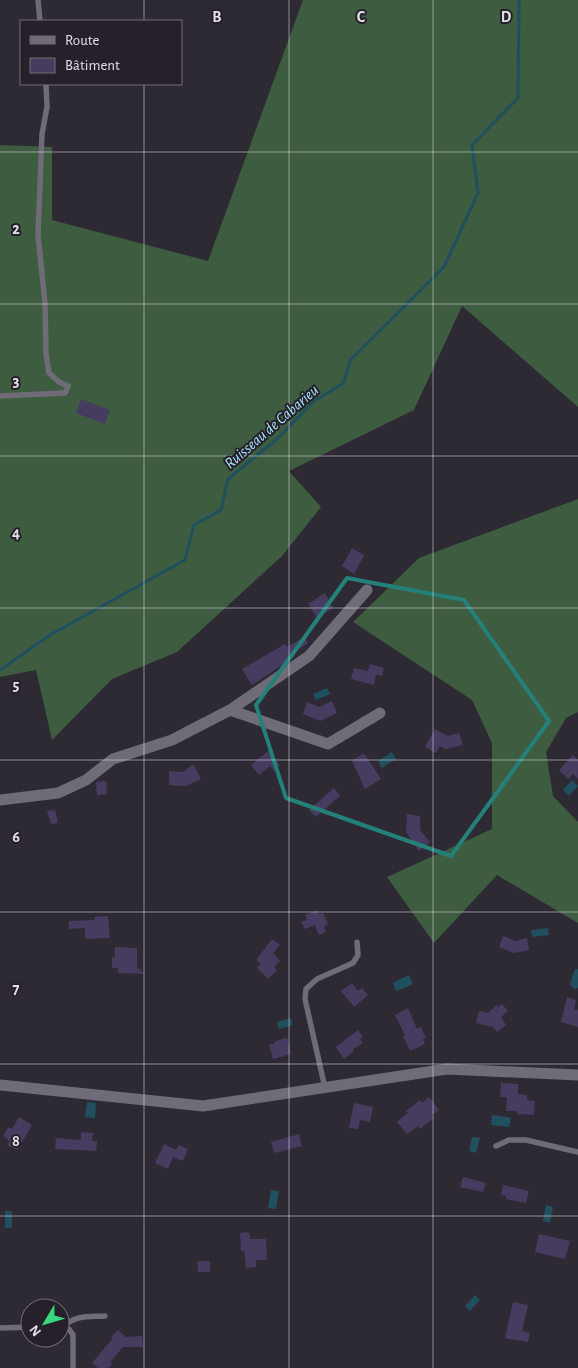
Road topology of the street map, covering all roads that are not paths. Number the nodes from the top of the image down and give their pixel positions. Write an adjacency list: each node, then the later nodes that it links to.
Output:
1 (38, 0): 2 (lane)
2 (40, 20)
3 (46, 85): 4 (lane)
4 (0, 396)
5 (367, 590): 6 (street)
6 (230, 710): 7 (street); 8 (street)
7 (380, 713)
8 (0, 800)
9 (357, 942): 12 (lane)
10 (578, 1075): 12 (street)
11 (0, 1085): 12 (street)
12 (325, 1088)
13 (496, 1146): 14 (lane)
14 (578, 1152)
15 (105, 1316): 16 (lane)
16 (70, 1321)
17 (20, 1327): 18 (lane)
18 (0, 1328)
19 (70, 1330): 20 (lane)
20 (73, 1368)

